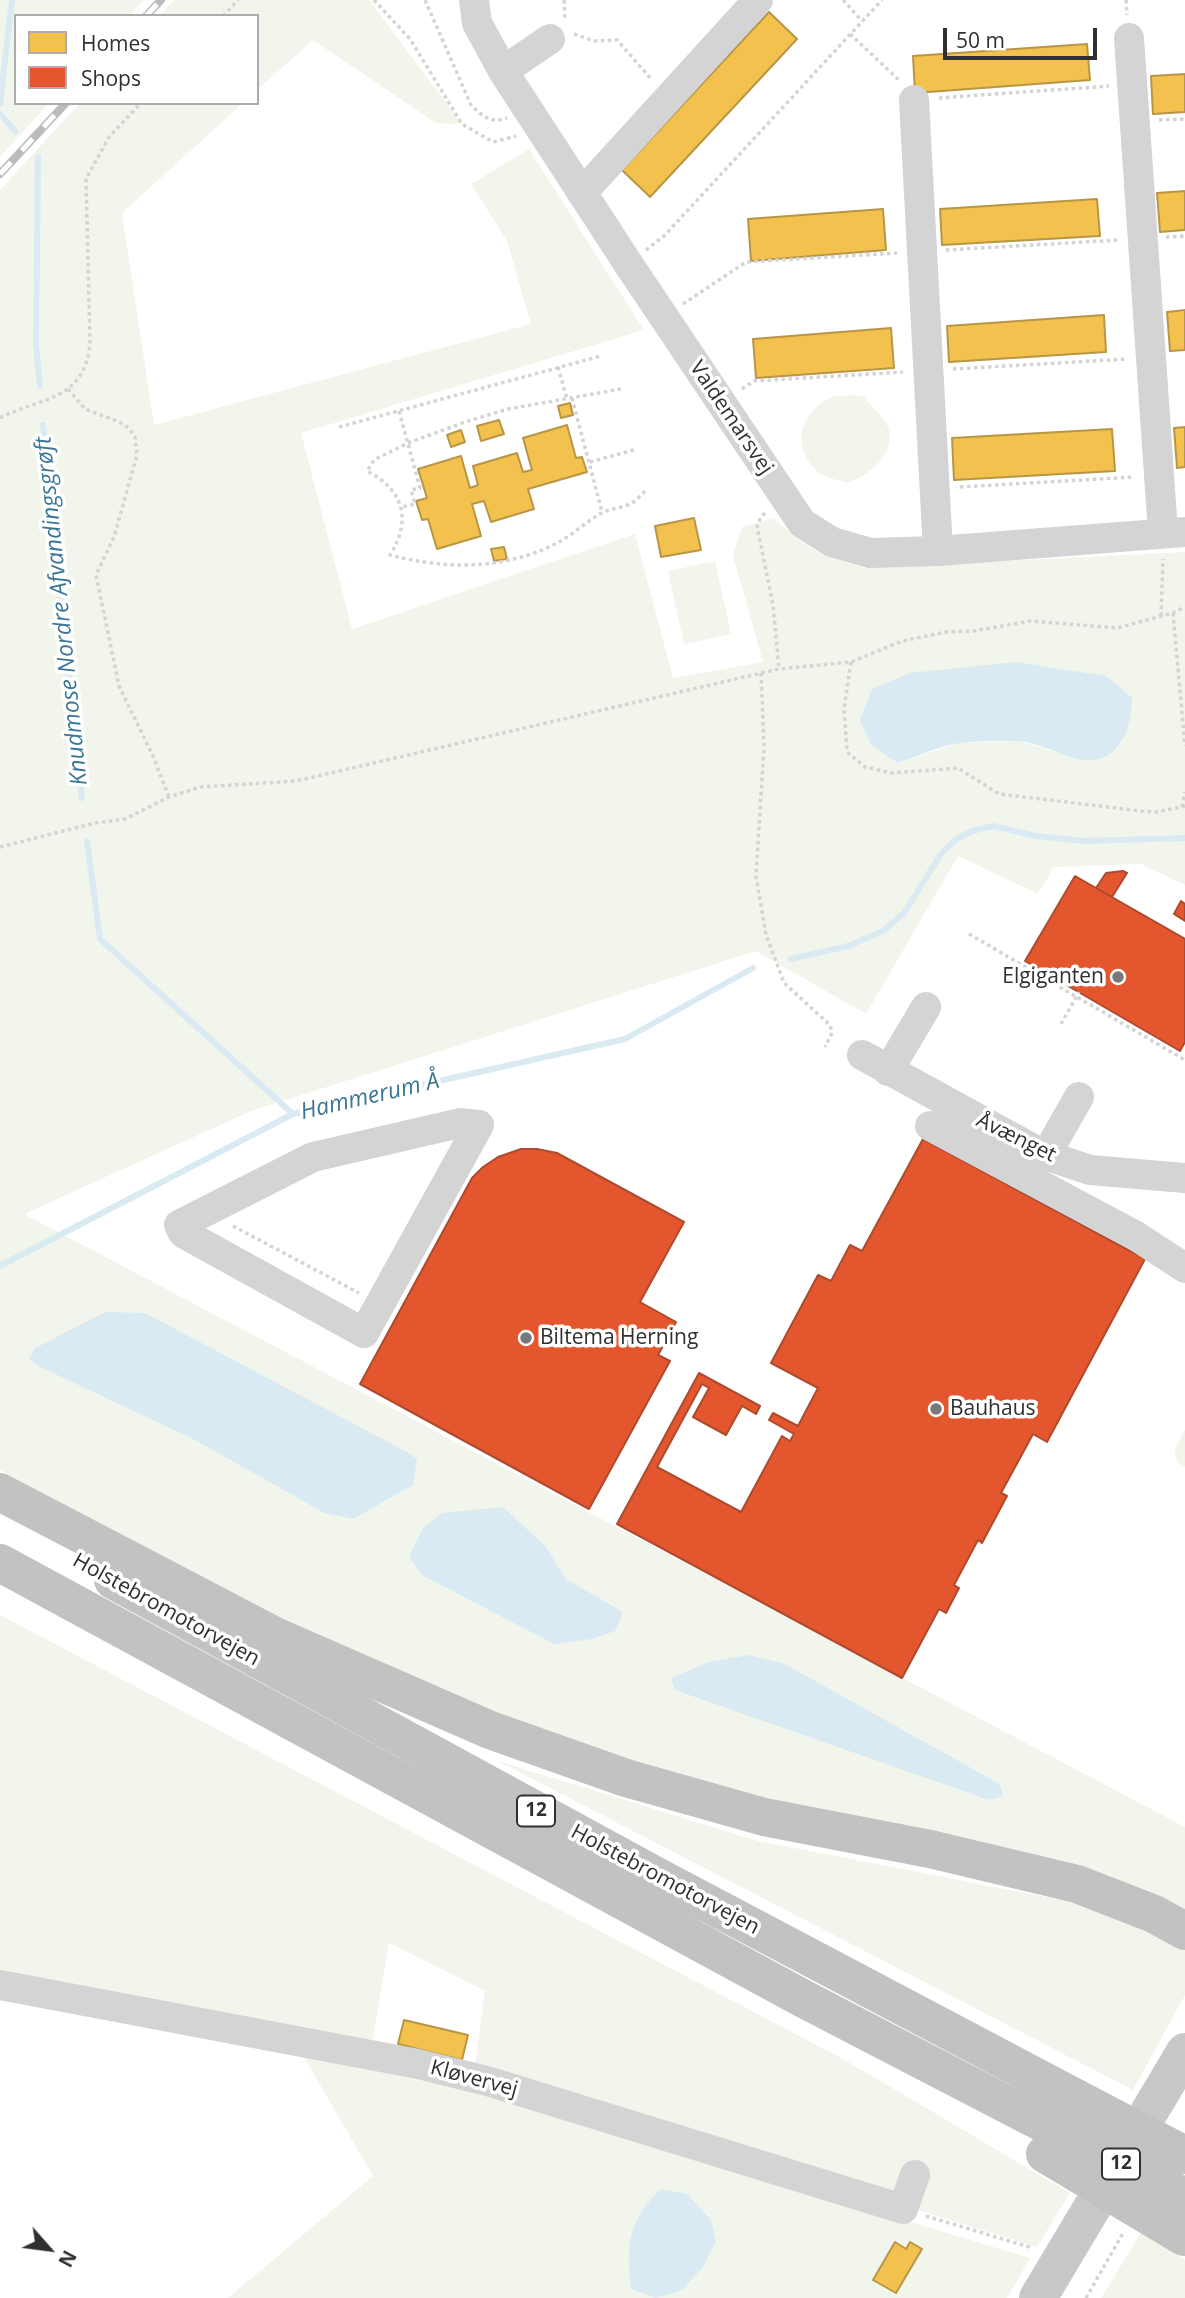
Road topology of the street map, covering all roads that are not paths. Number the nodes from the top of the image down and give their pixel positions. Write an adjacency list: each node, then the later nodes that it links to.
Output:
1 (474, 0): 5 (street, Valdemarsvej)
2 (758, 0): 7 (street)
3 (1129, 38): 8 (street)
4 (550, 39): 5 (street)
5 (503, 71): 7 (street, Valdemarsvej)
6 (914, 100): 9 (street)
7 (582, 193): 9 (street, Valdemarsvej)
8 (1174, 533): 9 (street, Valdemarsvej)
9 (938, 551)
10 (926, 1007): 12 (street)
11 (862, 1055): 12 (street, Åvænget)
12 (888, 1071): 15 (street, Åvænget)
13 (1079, 1097): 15 (street)
14 (930, 1126): 17 (street)
15 (1050, 1157): 16 (street, Åvænget)
16 (1182, 1168)
17 (1185, 1268)
18 (381, 1304): 18 (street)
19 (0, 1492): 24 (highway)
20 (0, 1518): 29 (highway, Holstebromotorvejen / 12, bridge)
21 (0, 1563): 23 (highway, Holstebromotorvejen / 12)
22 (0, 1588): 23 (highway)
23 (327, 1742): 28 (highway, Holstebromotorvejen / 12)
24 (1185, 1931)
25 (0, 1985): 30 (street, Kløvervej)
26 (1185, 2052): 33 (main road)
27 (1185, 2097): 34 (main road)
28 (1052, 2142): 31 (highway, 12, bridge); 32 (highway, bridge)
29 (1185, 2155)
30 (915, 2175)
31 (1185, 2197)
32 (1184, 2237)
33 (1038, 2298)
34 (1067, 2298)

